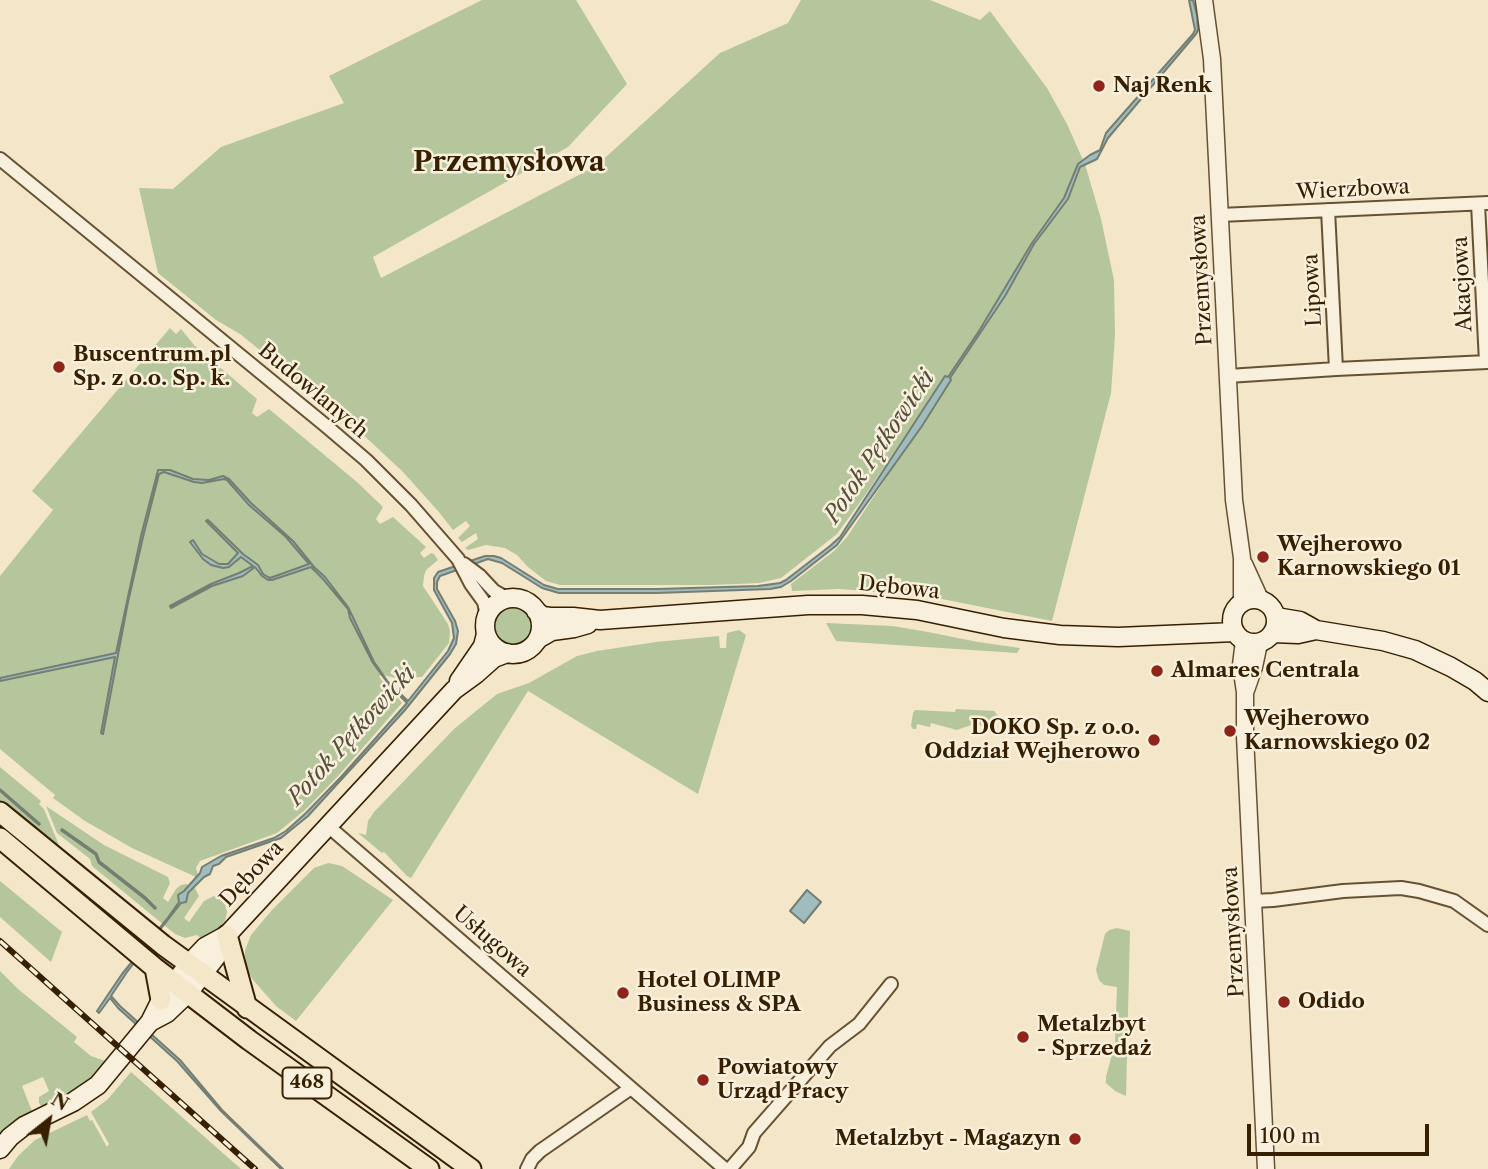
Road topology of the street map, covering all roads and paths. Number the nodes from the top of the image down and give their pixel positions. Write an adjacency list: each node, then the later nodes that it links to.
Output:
1 (1204, 0): 5 (street, Przemysłowa)
2 (0, 159): 9 (street, Budowlanych)
3 (1483, 203): 4 (street, Wierzbowa); 6 (street, Akacjowa)
4 (1328, 210): 5 (street, Wierzbowa); 7 (street, Lipowa)
5 (1220, 215): 8 (street, Przemysłowa)
6 (1487, 362): 7 (street)
7 (1336, 369): 8 (street)
8 (1227, 376): 13 (street, Przemysłowa)
9 (458, 559): 10 (street, Budowlanych); 14 (street, Budowlanych)
10 (508, 599): 11 (main road); 14 (main road)
11 (536, 611): 12 (main road, Dębowa); 15 (main road)
12 (600, 620): 13 (main road, Dębowa); 15 (main road, Dębowa)
13 (1252, 623): 18 (main road); 22 (street, Przemysłowa)
14 (487, 625): 16 (main road); 17 (main road, Dębowa)
15 (538, 639): 16 (main road)
16 (507, 653): 17 (main road, Dębowa)
17 (454, 691): 20 (main road, Dębowa)
18 (1488, 692)
19 (0, 812): 26 (main road, 468)
20 (328, 826): 24 (main road, Dębowa); 32 (street, Usługowa)
21 (0, 838): 25 (main road, 468)
22 (1253, 901): 23 (street); 38 (street, Przemysłowa)
23 (1488, 925)
24 (227, 935): 26 (main road, Dębowa); 30 (main road)
25 (155, 968): 28 (main road, 468); 29 (main road)
26 (196, 969): 28 (main road, Dębowa); 30 (main road, 468)
27 (891, 985): 37 (street, Usługowa)
28 (181, 988): 29 (main road); 31 (main road); 34 (main road, 468)
29 (161, 1000): 31 (main road)
30 (247, 1007): 35 (main road, 468)
31 (150, 1022): 33 (main road)
32 (631, 1088): 36 (street); 37 (street, Usługowa)
33 (0, 1149)
34 (429, 1169)
35 (471, 1169)
36 (527, 1169)
37 (728, 1169)
38 (1266, 1169)

